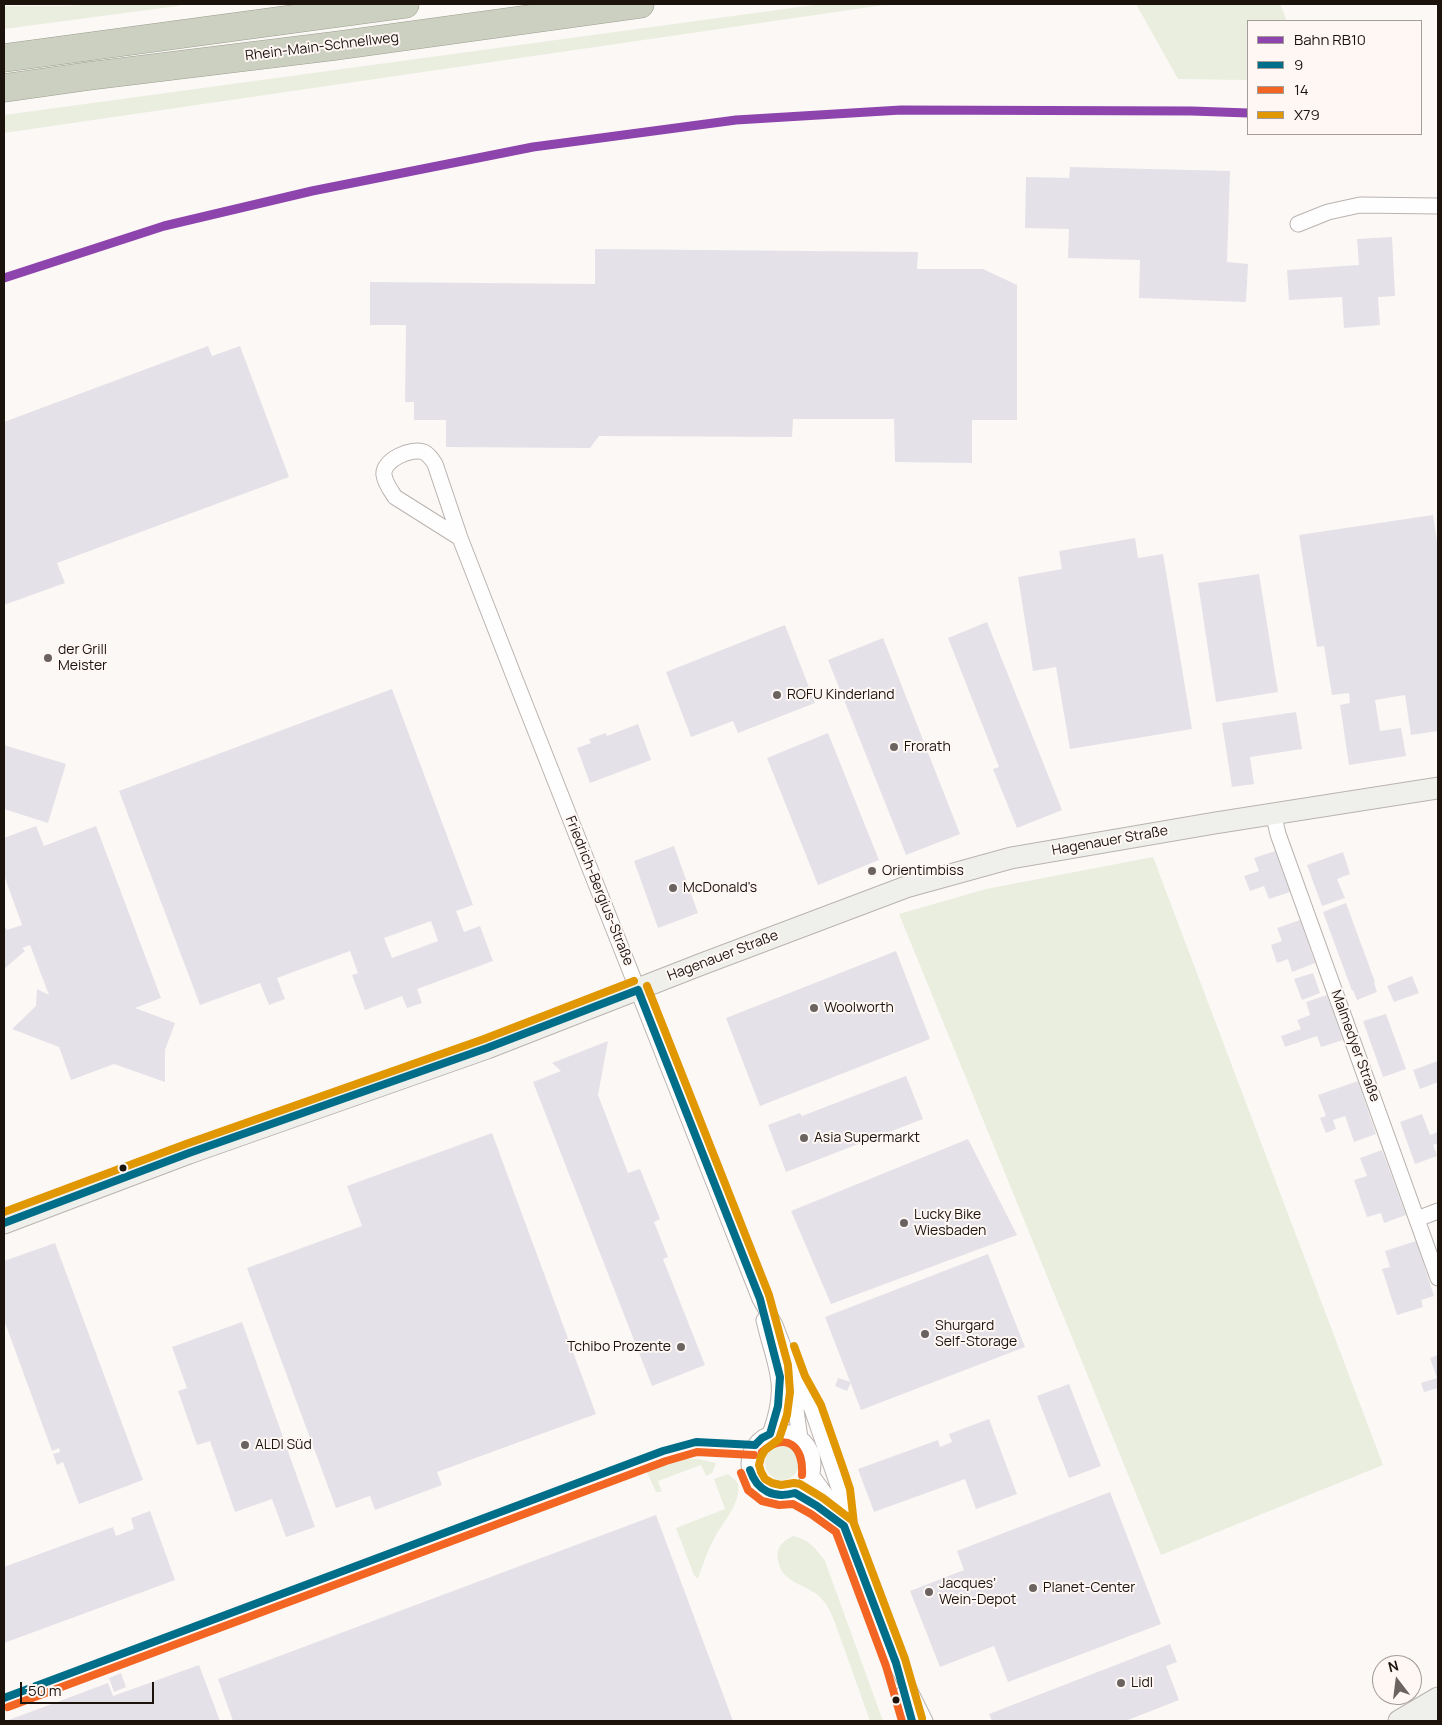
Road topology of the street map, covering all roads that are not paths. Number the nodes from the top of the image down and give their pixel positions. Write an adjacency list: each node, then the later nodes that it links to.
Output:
1 (405, 4): 4 (highway)
2 (640, 4): 6 (highway, Rhein-Main-Schnellweg)
3 (4, 51): 4 (highway)
4 (50, 51): 5 (highway)
5 (4, 58)
6 (4, 88)
7 (1438, 206): 8 (street)
8 (1298, 224)
9 (460, 538): 9 (street, Friedrich-Bergius-Straße); 12 (street, Friedrich-Bergius-Straße)
10 (1438, 788): 11 (street, Hagenauer Straße)
11 (1274, 813): 12 (street, Hagenauer Straße); 14 (street, Malmedyer Straße)
12 (638, 990): 15 (street, Hagenauer Straße); 17 (street, Friedrich-Bergius-Straße)
13 (1438, 1211): 14 (street)
14 (1417, 1218): 16 (street, Malmedyer Straße)
15 (4, 1223)
16 (1438, 1278)
17 (760, 1299): 18 (street, Friedrich-Bergius-Straße); 19 (street, Friedrich-Bergius-Straße)
18 (796, 1380): 20 (street, Friedrich-Bergius-Straße); 23 (street, Friedrich-Bergius-Straße)
19 (770, 1434): 20 (street); 22 (street)
20 (800, 1438): 21 (street, Friedrich-Bergius-Straße)
21 (812, 1476): 22 (street); 23 (street, Friedrich-Bergius-Straße)
22 (795, 1493): 23 (street)
23 (844, 1526): 24 (street, Friedrich-Bergius-Straße)
24 (896, 1663): 26 (street, Friedrich-Bergius-Straße); 27 (street, Friedrich-Bergius-Straße)
25 (1436, 1712): 28 (street)
26 (912, 1721)
27 (925, 1721)
28 (1400, 1721)

